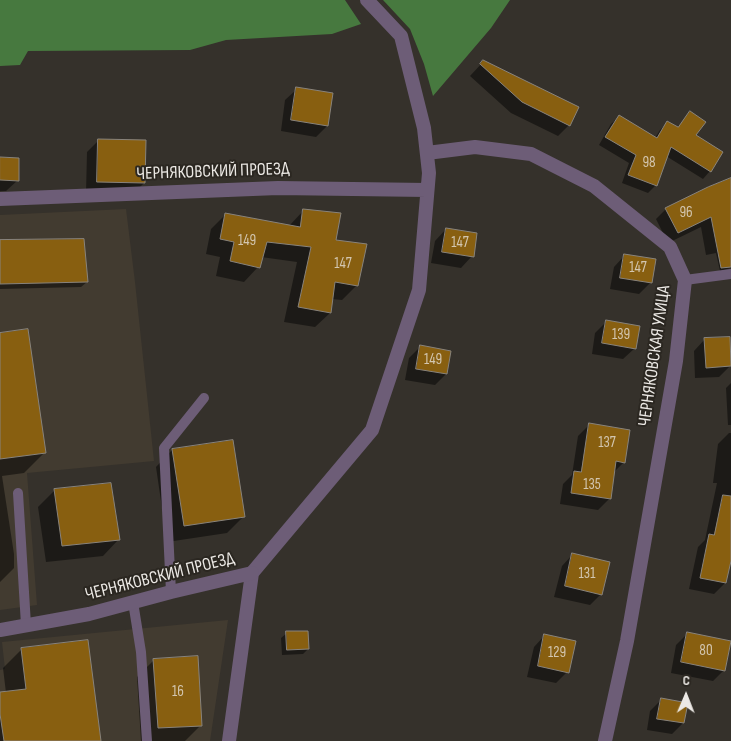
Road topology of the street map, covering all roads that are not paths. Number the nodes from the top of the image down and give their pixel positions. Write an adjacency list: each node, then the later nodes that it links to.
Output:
1 (366, 0): 2 (street)
2 (427, 153): 3 (street); 6 (street, ЧЕРНЯКОВСКАЯ УЛИЦА)
3 (427, 190): 4 (street, ЧЕРНЯКОВСКИЙ ПРОЕЗД); 9 (street)
4 (0, 199)
5 (731, 274): 6 (lane)
6 (685, 280): 16 (street, ЧЕРНЯКОВСКАЯ УЛИЦА)
7 (204, 398): 10 (lane)
8 (18, 493): 12 (lane)
9 (252, 574): 10 (street, ЧЕРНЯКОВСКИЙ ПРОЕЗД); 15 (street, ЧЕРНЯКОВСКИЙ ПРОЕЗД)
10 (171, 592): 11 (street, ЧЕРНЯКОВСКИЙ ПРОЕЗД)
11 (133, 602): 12 (street, ЧЕРНЯКОВСКИЙ ПРОЕЗД); 14 (lane)
12 (26, 625): 13 (street, ЧЕРНЯКОВСКИЙ ПРОЕЗД)
13 (0, 630)
14 (147, 741)
15 (229, 741)
16 (605, 741)

